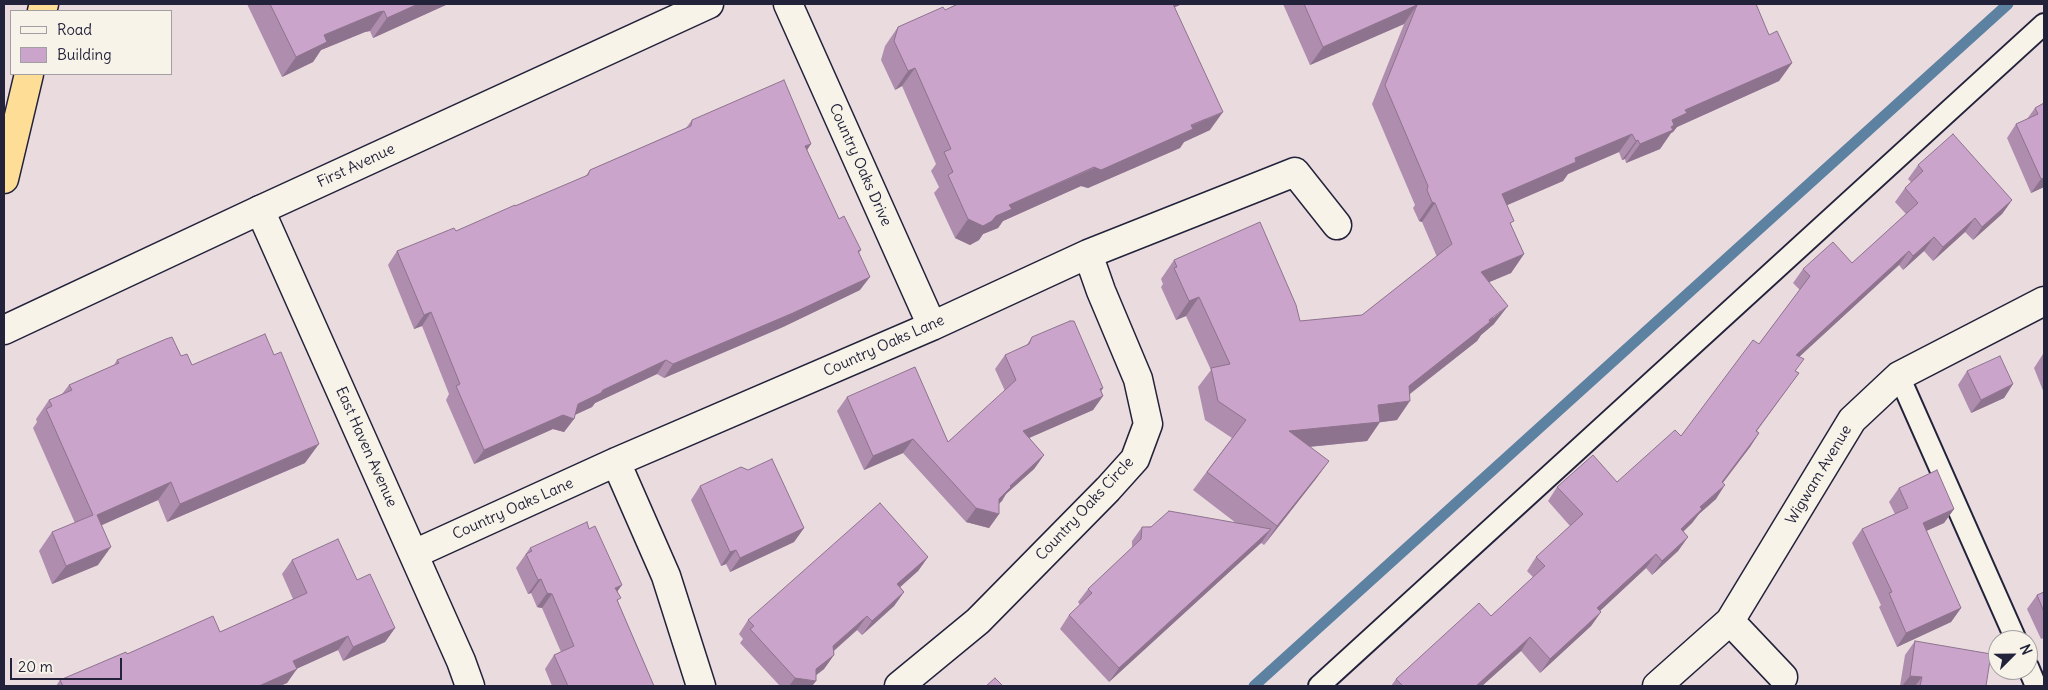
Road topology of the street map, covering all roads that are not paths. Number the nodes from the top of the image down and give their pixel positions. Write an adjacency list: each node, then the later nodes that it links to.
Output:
1 (709, 4): 6 (street, First Avenue)
2 (788, 4): 10 (street, Country Oaks Drive)
3 (2044, 24): 21 (lane)
4 (29, 75): 5 (highway)
5 (5, 173)
6 (260, 210): 11 (street, First Avenue); 14 (street, East Haven Avenue)
7 (1337, 225): 8 (street, Country Oaks Lane)
8 (1088, 254): 10 (street, Country Oaks Lane); 20 (street, Country Oaks Circle)
9 (2044, 301): 12 (street, Wigwam Avenue)
10 (932, 326): 13 (street, Country Oaks Lane)
11 (4, 330)
12 (1899, 376): 15 (street, Wigwam Avenue); 16 (lane)
13 (616, 462): 14 (street, Country Oaks Lane); 19 (street)
14 (414, 554): 18 (street, East Haven Avenue)
15 (1730, 621): 17 (street); 22 (street, Wigwam Avenue)
16 (2012, 630)
17 (1783, 677)
18 (470, 686)
19 (701, 686)
20 (898, 686)
21 (1319, 686)
22 (1657, 686)

